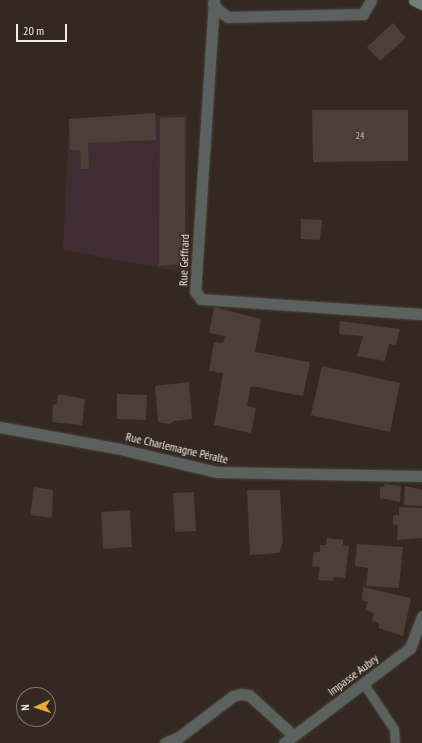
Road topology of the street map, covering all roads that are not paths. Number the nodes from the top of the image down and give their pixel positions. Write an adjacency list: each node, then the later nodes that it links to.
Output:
1 (370, 0): 3 (street)
2 (414, 0): 4 (main road)
3 (214, 1): 5 (street, Rue Geffrard)
4 (422, 4)
5 (422, 314)
6 (0, 427): 7 (street, Rue Charlemagne Péralte)
7 (422, 476)
8 (422, 616): 9 (street, Impasse Aubry)
9 (364, 684): 10 (street, Impasse Aubry); 13 (lane)
10 (293, 734): 11 (street); 12 (street, Impasse Aubry)
11 (165, 743)
12 (284, 743)
13 (395, 743)

